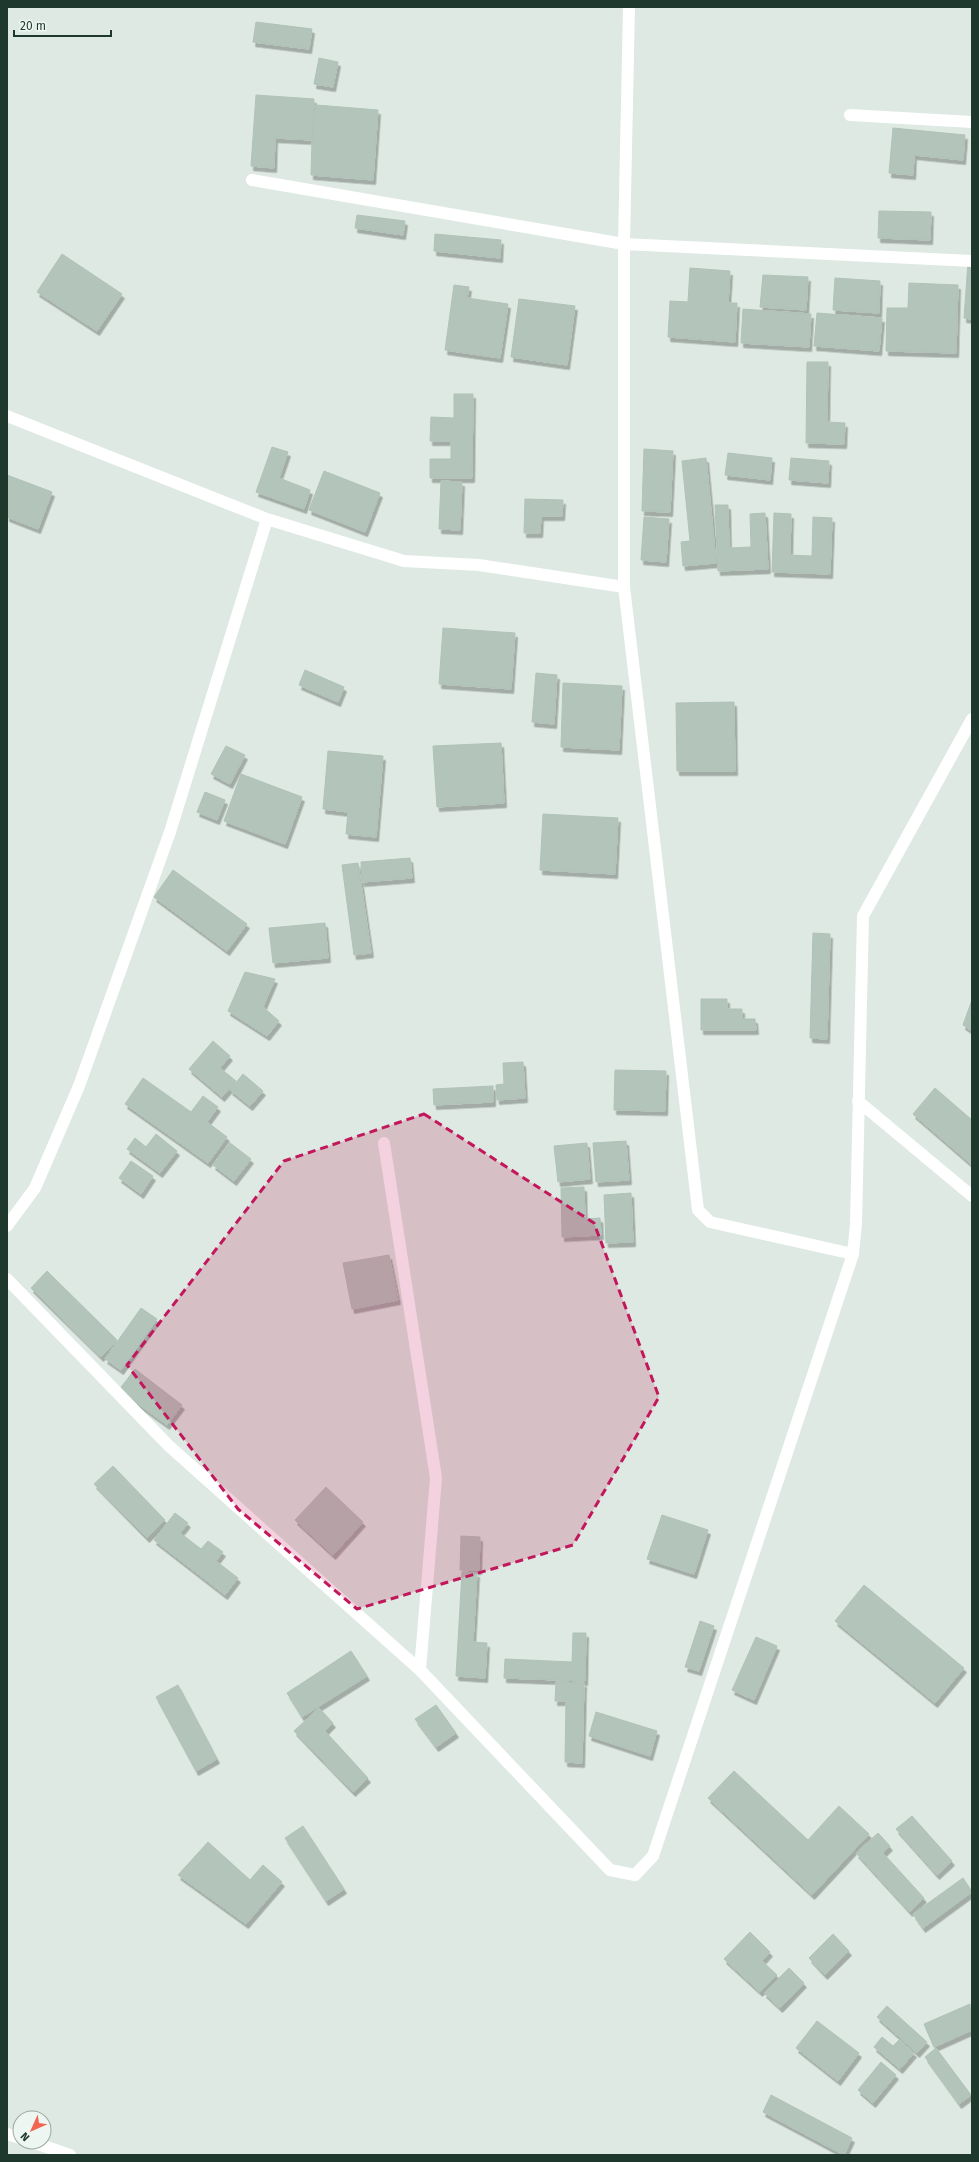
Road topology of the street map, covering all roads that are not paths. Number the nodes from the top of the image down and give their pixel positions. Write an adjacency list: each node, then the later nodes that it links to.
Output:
1 (629, 7): 5 (street)
2 (850, 115): 3 (street)
3 (972, 122)
4 (252, 180): 5 (street)
5 (624, 244): 6 (street); 9 (street)
6 (972, 261)
7 (7, 416): 8 (street)
8 (268, 519): 9 (street); 14 (street)
9 (624, 587): 15 (street)
10 (972, 719): 11 (street)
11 (858, 1101): 13 (street); 15 (street)
12 (384, 1143): 17 (street)
13 (972, 1196)
14 (7, 1226)
15 (853, 1254): 17 (street)
16 (7, 1280): 17 (street)
17 (420, 1670)
18 (52, 2149): 19 (street)
19 (70, 2155)

